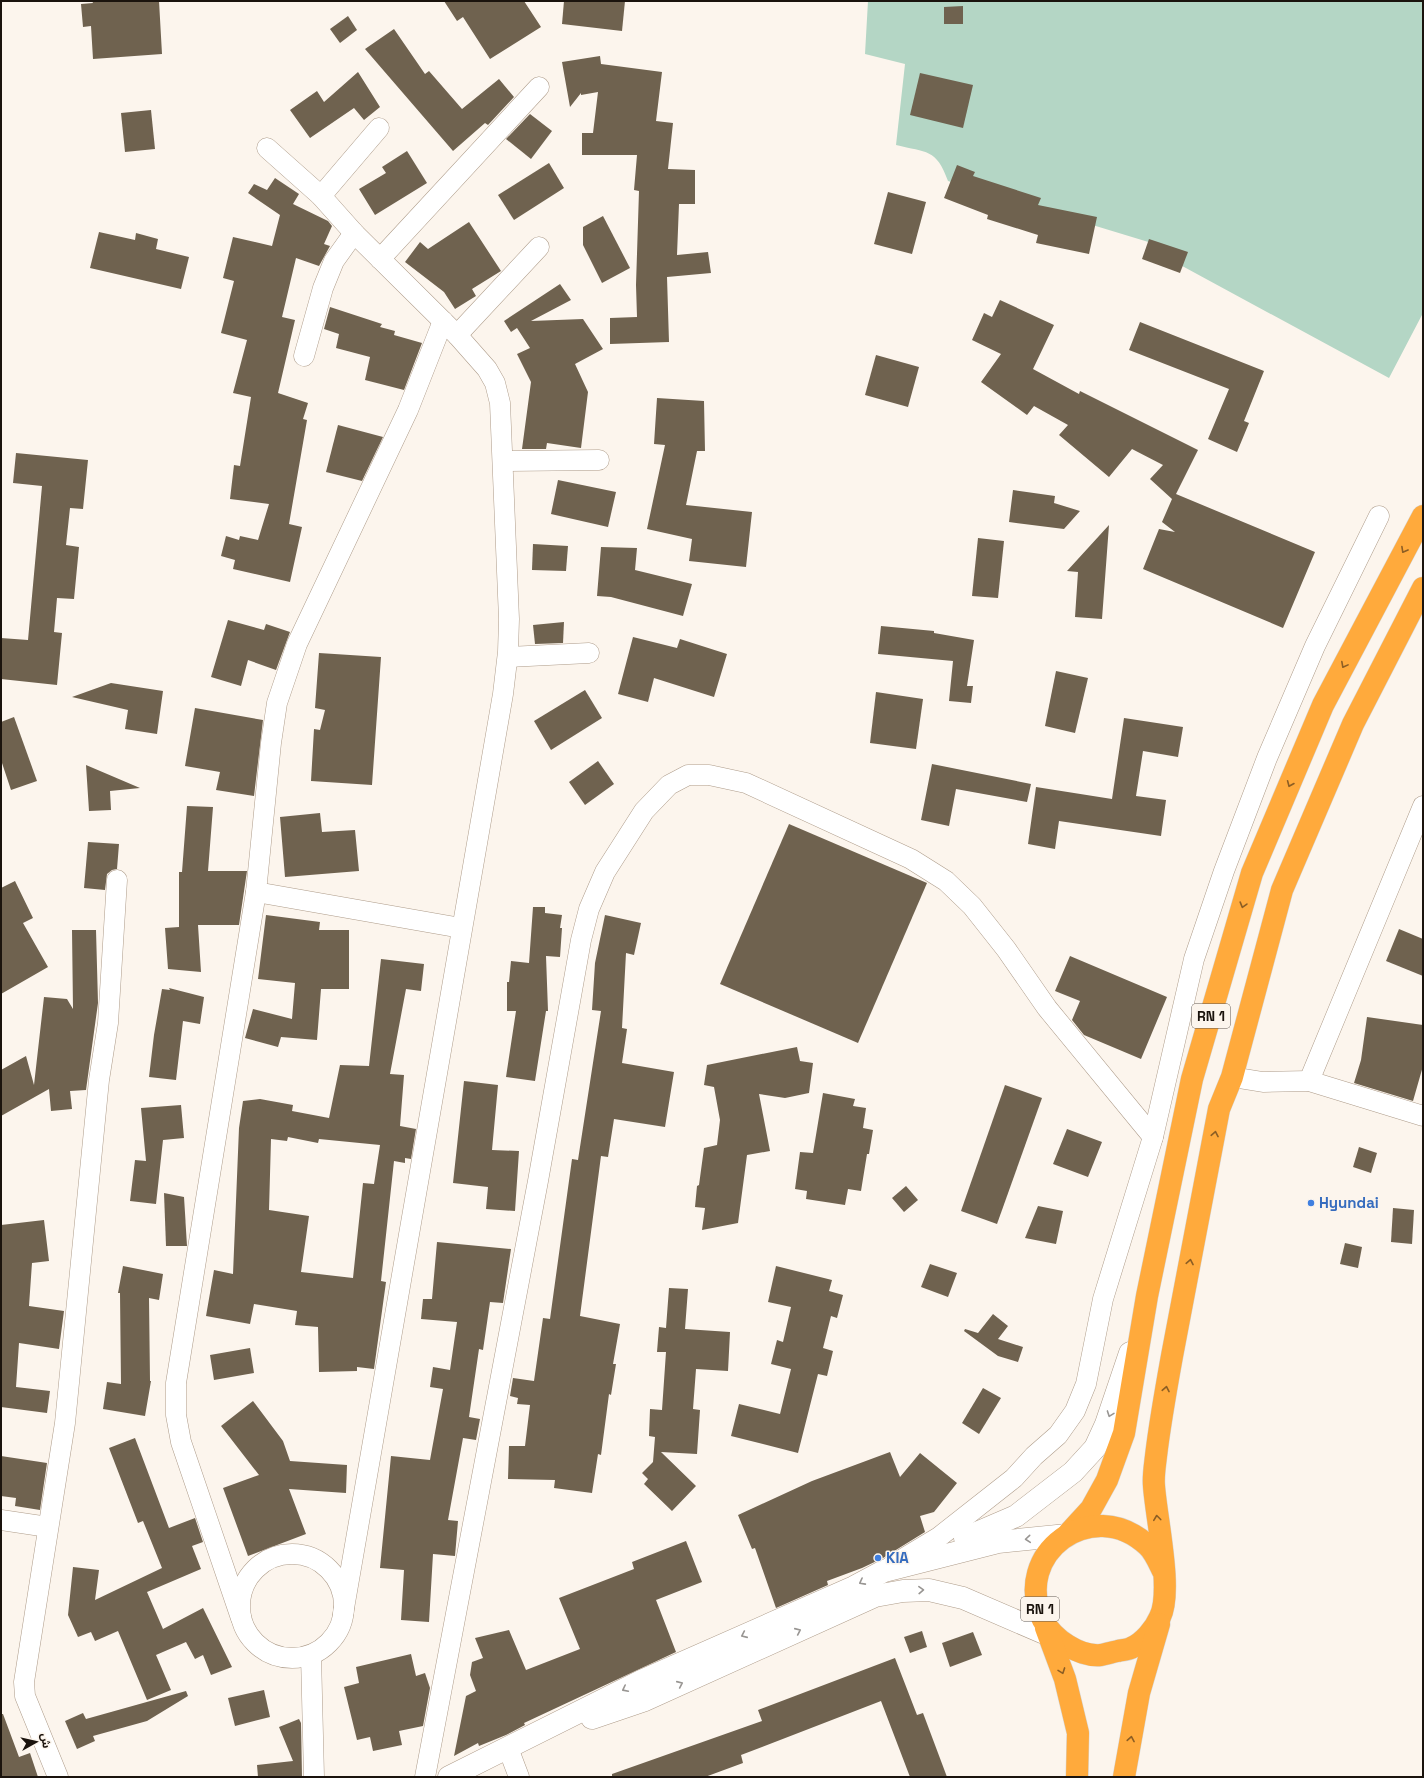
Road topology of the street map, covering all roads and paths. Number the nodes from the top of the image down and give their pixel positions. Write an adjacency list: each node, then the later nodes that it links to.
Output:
1 (539, 87): 7 (street)
2 (379, 128): 4 (street)
3 (267, 148): 4 (street)
4 (321, 196): 5 (street)
5 (354, 234): 7 (street); 10 (street)
6 (539, 247): 9 (street)
7 (380, 259): 8 (street)
8 (443, 321): 9 (street); 20 (street)
9 (457, 335): 12 (street)
10 (304, 356)
11 (599, 460): 12 (street)
12 (503, 461): 17 (street)
13 (1379, 516): 25 (street)
14 (1423, 516): 26 (highway, RN 1, one-way to 26)
15 (1423, 588): 22 (highway, RN 1)
16 (589, 653): 17 (street)
17 (508, 657): 21 (street)
18 (1423, 806): 23 (street)
19 (117, 880): 28 (street)
20 (256, 892): 21 (street); 34 (street)
21 (462, 928): 32 (street)
22 (1232, 1077): 23 (street); 31 (highway, RN 1, one-way to 22)
23 (1310, 1081): 24 (street)
24 (1423, 1116)
25 (1153, 1137): 30 (street); 40 (street)
26 (1147, 1296): 29 (highway, RN 1); 30 (main road, one-way to 30)
27 (1, 1520): 28 (street)
28 (48, 1527): 38 (street)
29 (1067, 1535): 30 (main road, one-way to 30); 31 (highway, RN 1); 35 (highway, RN 1)
30 (884, 1571): 37 (main road, one-way to 37)
31 (1163, 1571): 33 (highway, RN 1)
32 (343, 1614): 34 (street); 36 (street)
33 (1161, 1616): 35 (highway, RN 1); 44 (highway, RN 1, one-way to 33)
34 (241, 1618): 36 (street)
35 (1050, 1631): 37 (main road, one-way to 35); 43 (highway, RN 1, one-way to 43)
36 (311, 1655): 39 (street)
37 (517, 1744): 41 (main road); 42 (street)
38 (58, 1777)
39 (314, 1777)
40 (425, 1777)
41 (449, 1777)
42 (519, 1777)
43 (1077, 1777)
44 (1124, 1777)

